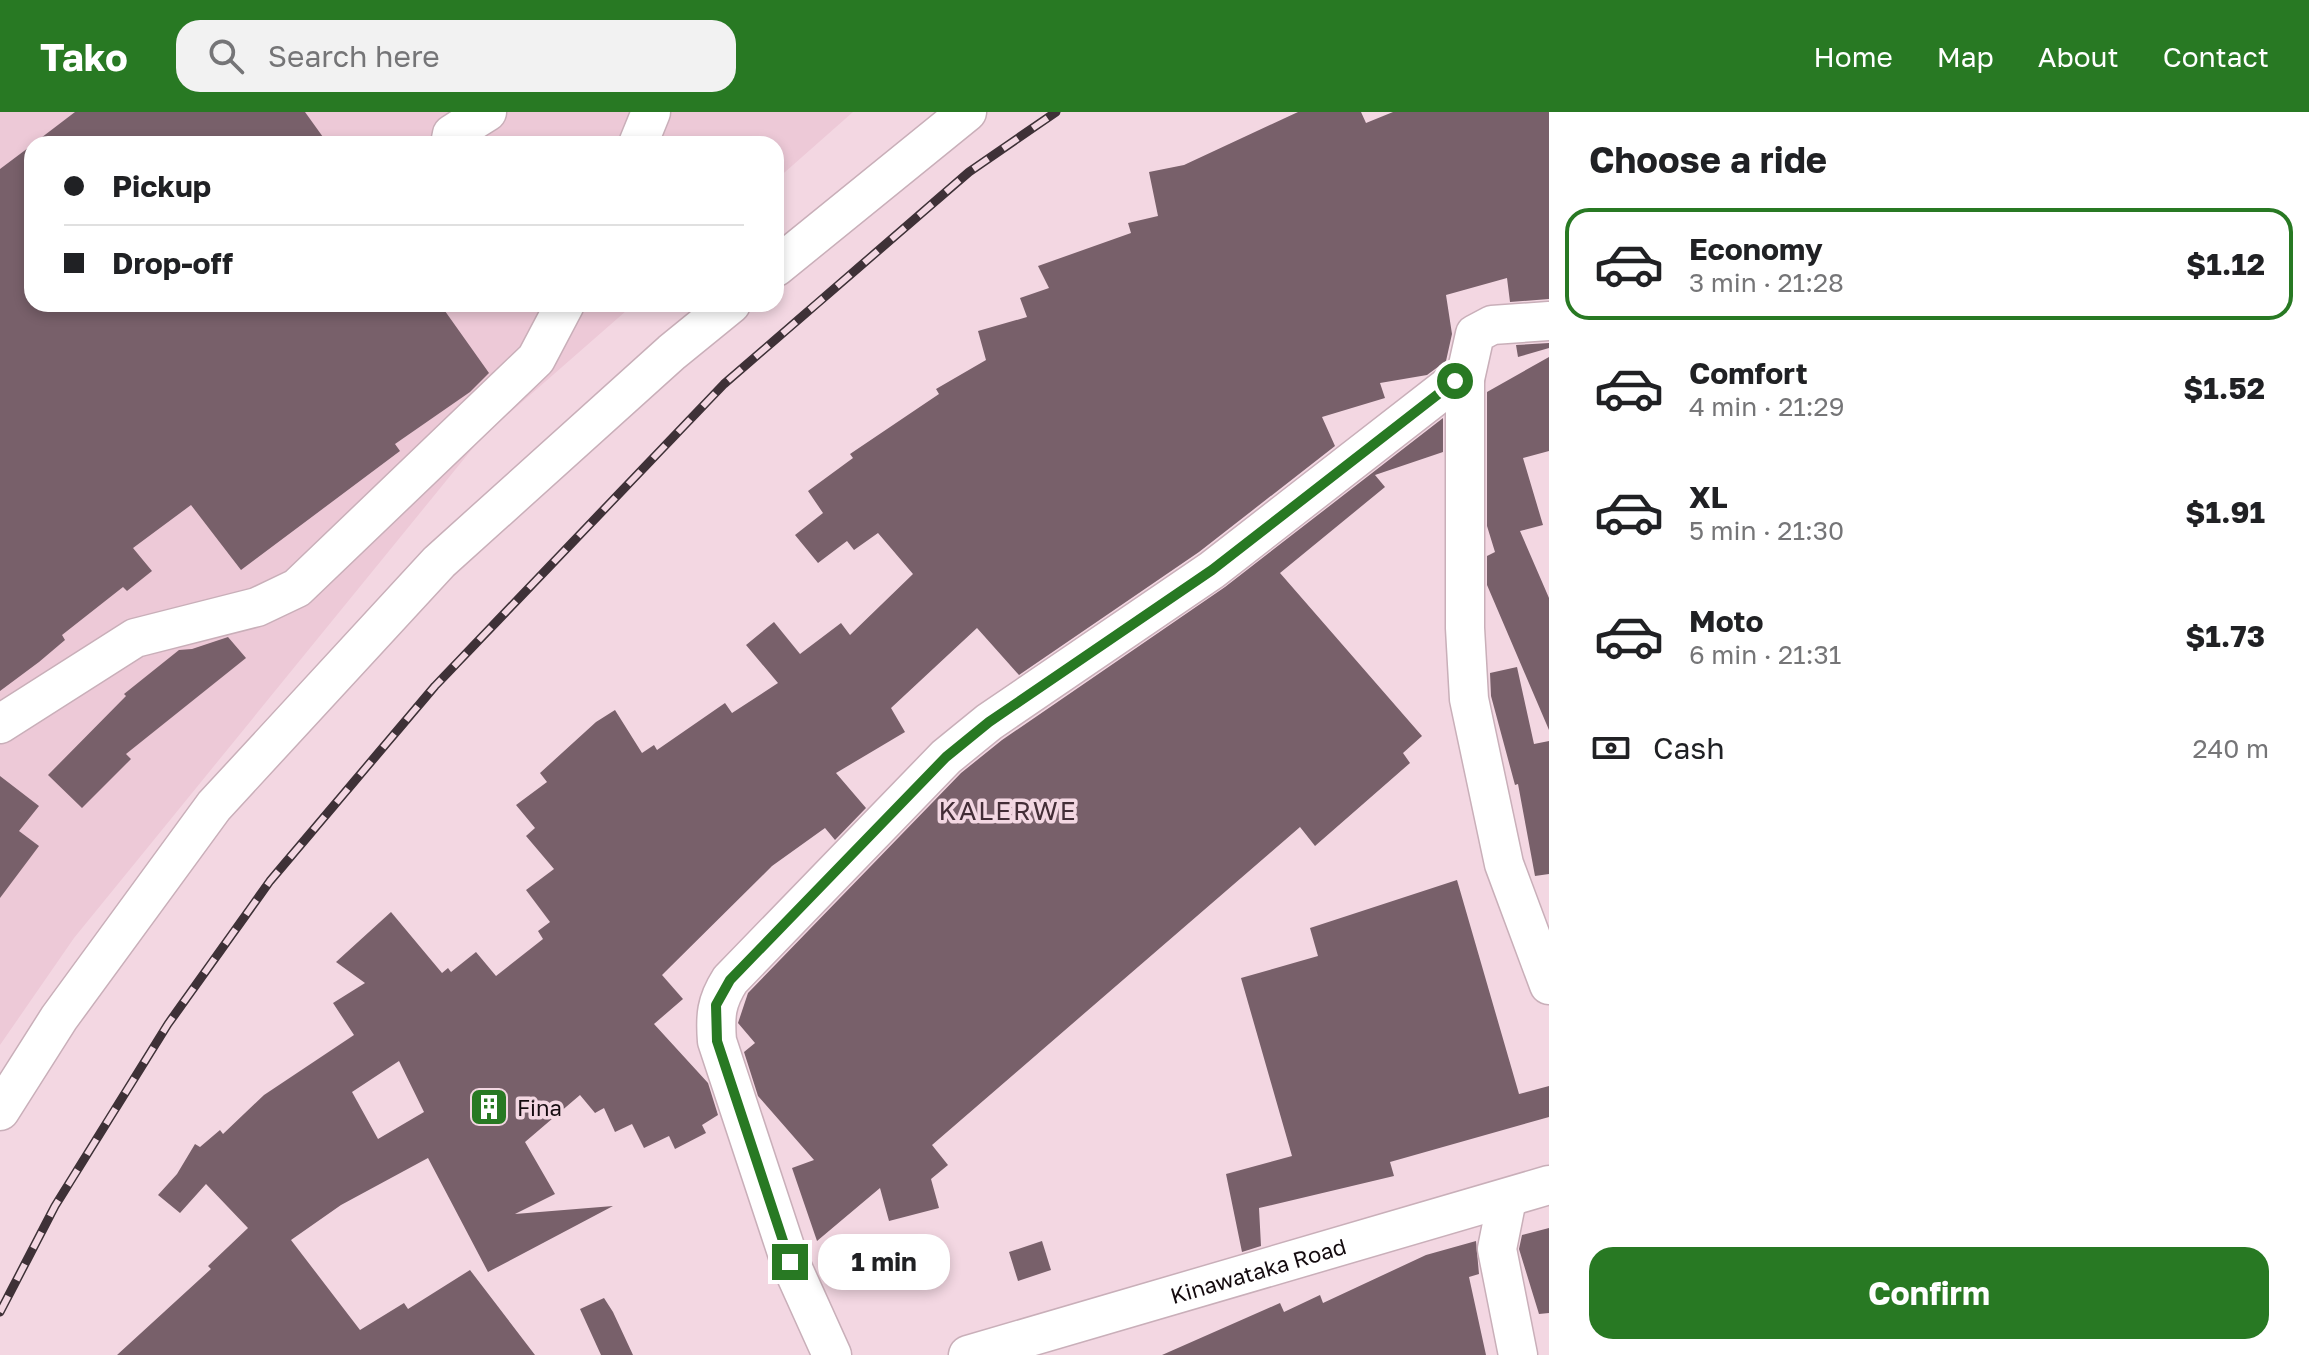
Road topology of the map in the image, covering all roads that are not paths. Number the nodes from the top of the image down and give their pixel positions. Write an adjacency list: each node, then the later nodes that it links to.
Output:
1 (487, 112): 4 (street)
2 (651, 112): 5 (street)
3 (967, 112): 6 (street)
4 (452, 136)
5 (641, 136)
6 (784, 261)
7 (561, 312): 11 (street)
8 (721, 312): 13 (street)
9 (1549, 321): 10 (street)
10 (1465, 379): 12 (street); 16 (street)
11 (0, 724)
12 (1549, 985)
13 (0, 1111)
14 (1549, 1185): 15 (street, Kinawataka Road)
15 (1507, 1199): 17 (street, Kinawataka Road); 18 (street)
16 (832, 1355)
17 (968, 1355)
18 (1518, 1355)

